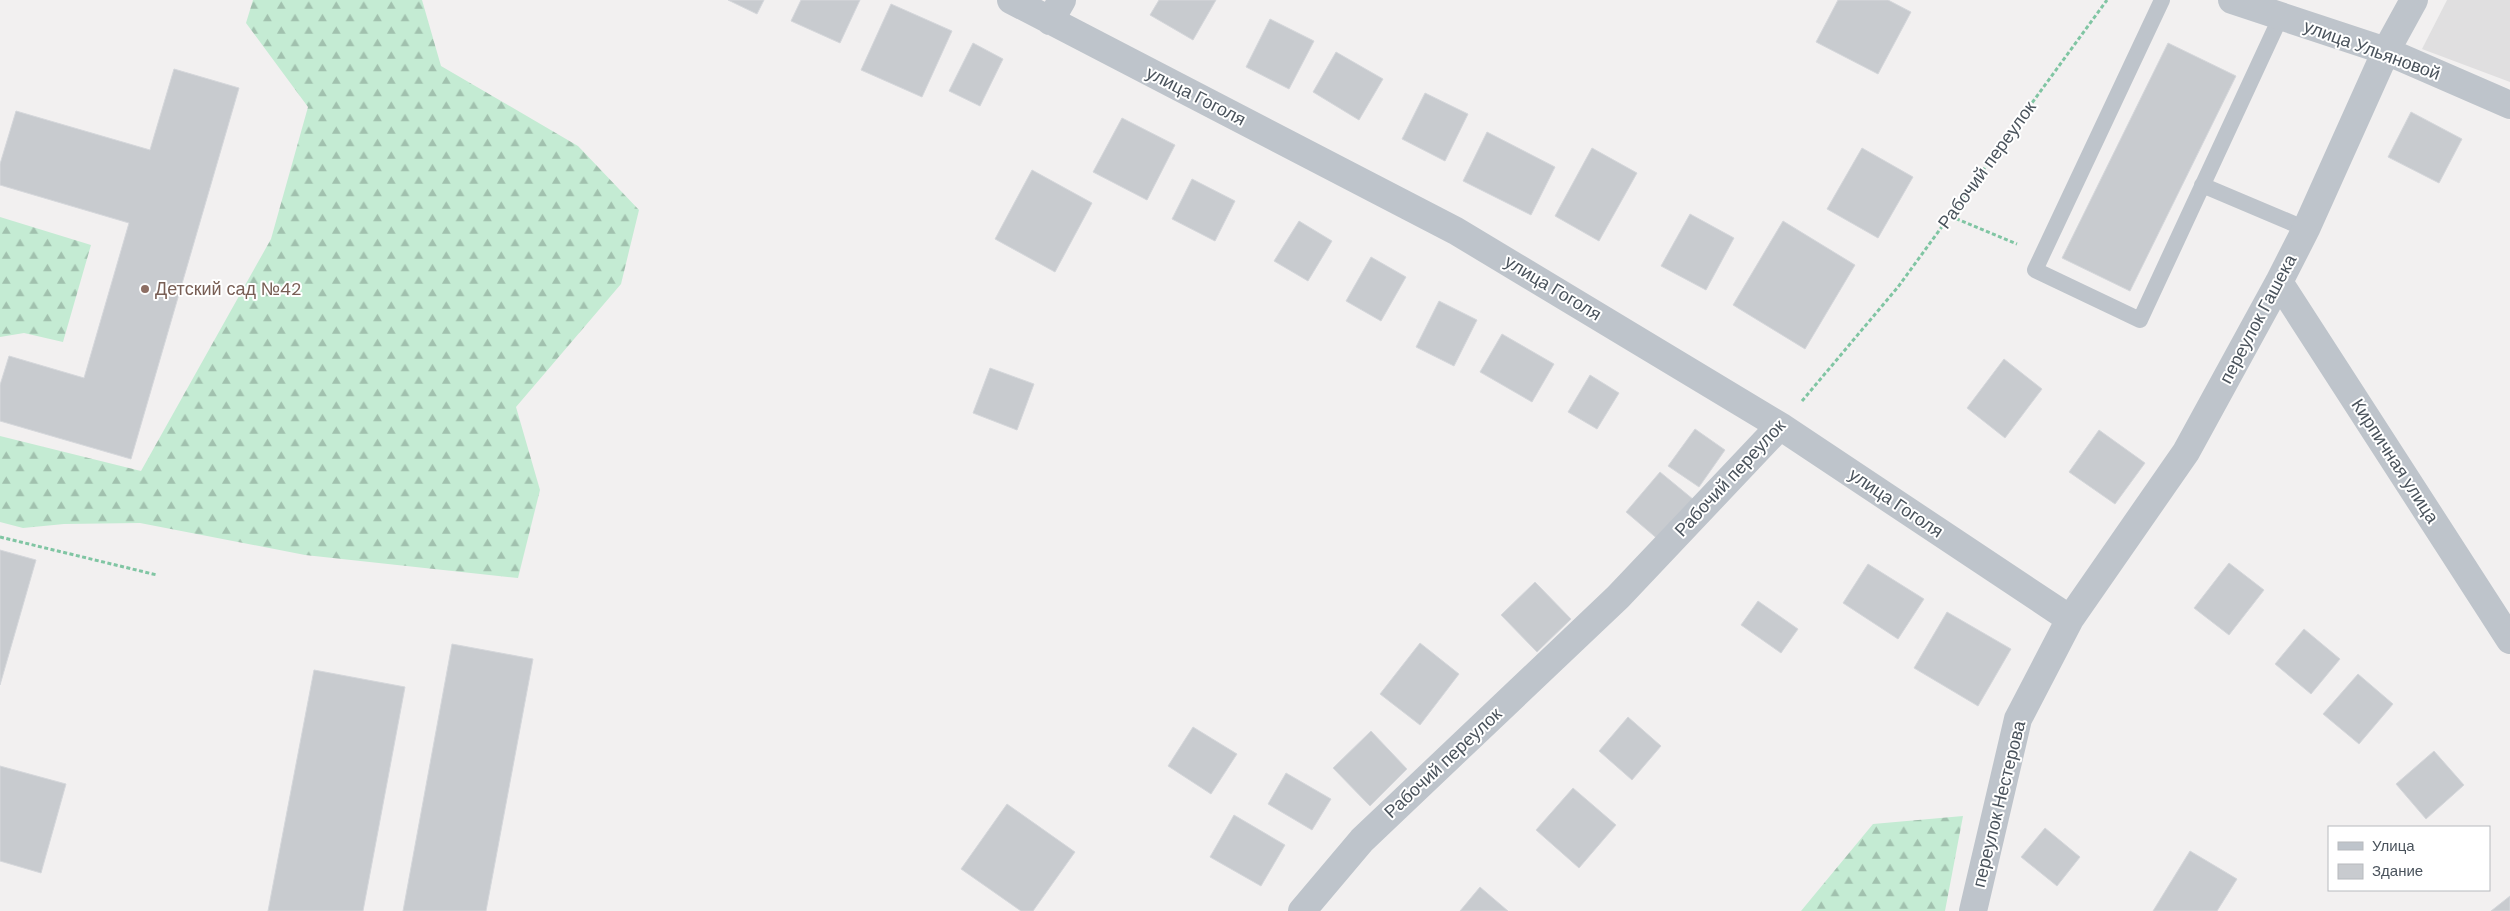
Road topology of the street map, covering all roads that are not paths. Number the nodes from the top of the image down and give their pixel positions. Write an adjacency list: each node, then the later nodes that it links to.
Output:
1 (1011, 0): 5 (street, улица Гоголя)
2 (2162, 0): 9 (lane)
3 (2232, 0): 6 (street, улица Ульяновой)
4 (2414, 0): 7 (street, переулок Гашека)
5 (1056, 10): 12 (street, улица Гоголя)
6 (2280, 16): 7 (street, улица Ульяновой); 9 (lane)
7 (2386, 51): 8 (street, улица Ульяновой); 10 (street, переулок Гашека)
8 (2510, 105)
9 (2202, 185): 10 (lane)
10 (2306, 229): 11 (street, переулок Гашека)
11 (2279, 282): 13 (street, переулок Гашека); 14 (street, Кирпичная улица)
12 (1780, 426): 13 (street, улица Гоголя); 15 (street, Рабочий переулок)
13 (2070, 619): 16 (street, переулок Нестерова)
14 (2507, 629)
15 (1302, 911)
16 (1973, 911)

